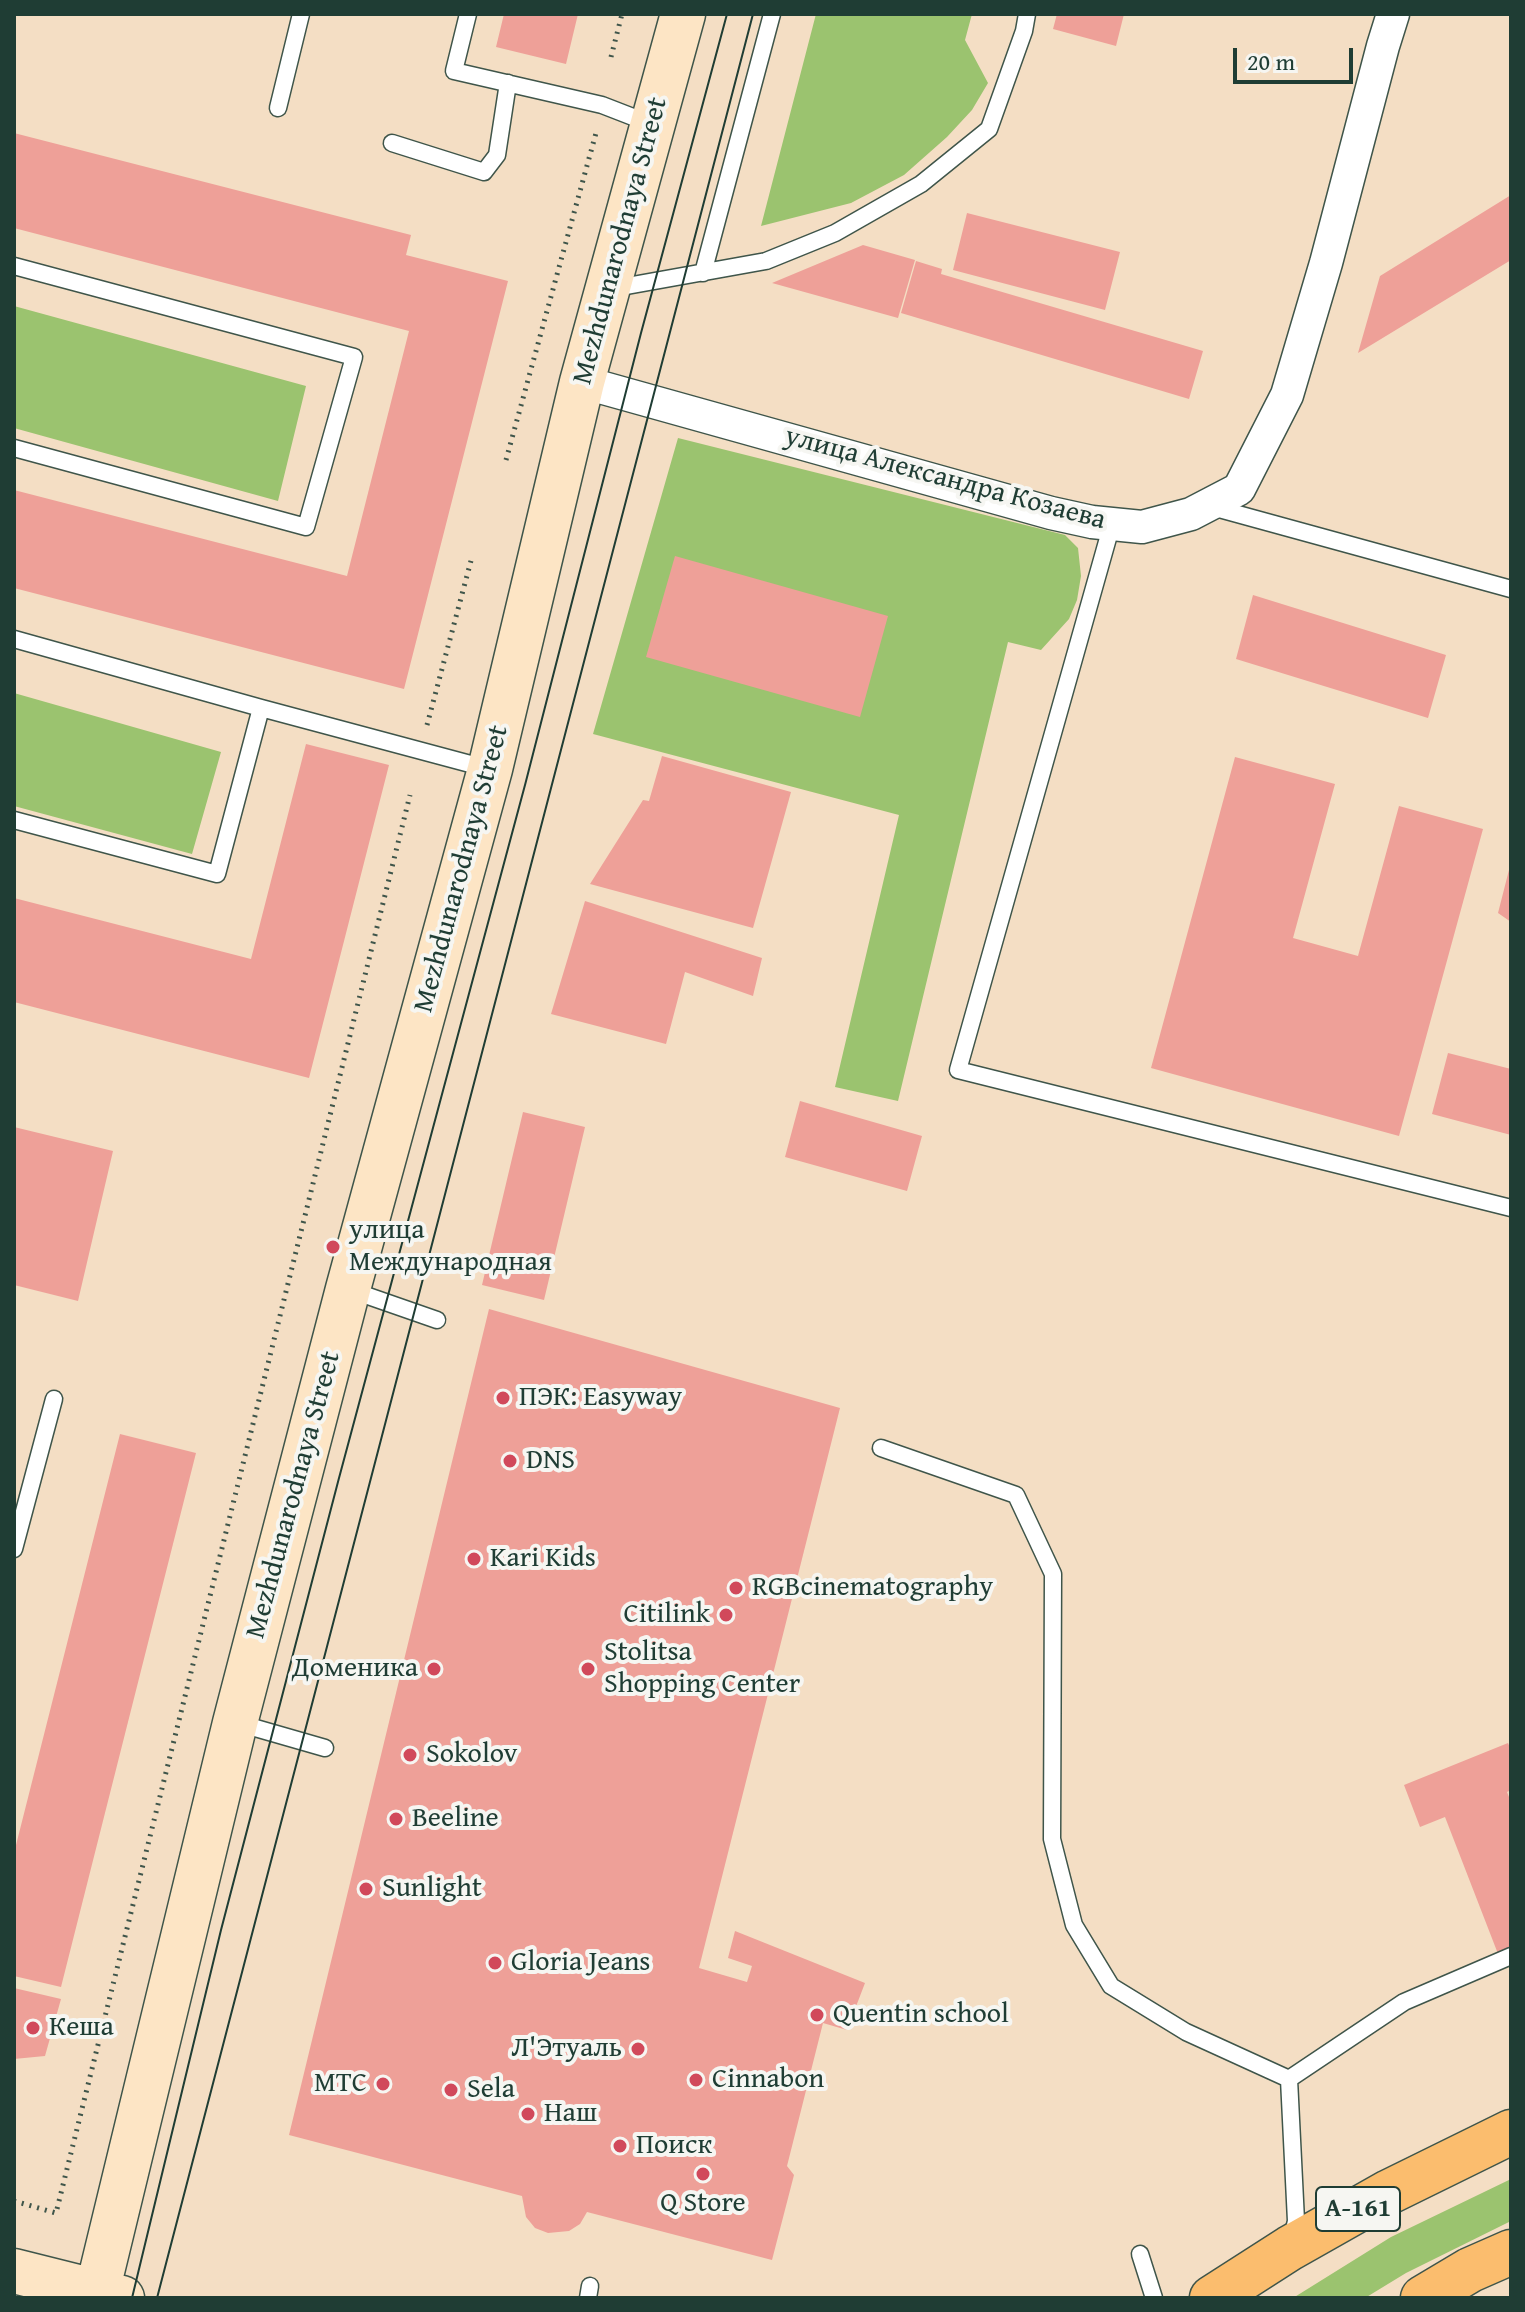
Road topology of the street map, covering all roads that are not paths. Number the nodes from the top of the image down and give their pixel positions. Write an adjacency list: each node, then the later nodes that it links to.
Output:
1 (301, 14): 8 (lane)
2 (468, 14): 7 (lane)
3 (683, 14): 9 (street, Mezhdunarodnaya Street)
4 (772, 14): 12 (lane)
5 (1027, 14): 12 (lane)
6 (1393, 14): 16 (street, улица Александра Козаева)
7 (508, 83): 9 (lane); 10 (lane)
8 (278, 108)
9 (653, 125): 13 (street, Mezhdunarodnaya Street)
10 (392, 143)
11 (14, 266): 15 (lane)
12 (703, 273): 13 (lane)
13 (609, 289): 14 (street, Mezhdunarodnaya Street)
14 (582, 382): 17 (street, улица Александра Козаева); 21 (street, Mezhdunarodnaya Street)
15 (14, 448)
16 (1207, 506): 17 (street, улица Александра Козаева); 18 (lane)
17 (1112, 524): 23 (lane)
18 (1511, 589)
19 (14, 639): 20 (lane)
20 (261, 708): 21 (lane); 22 (lane)
21 (490, 769): 24 (street, Mezhdunarodnaya Street)
22 (14, 820)
23 (1511, 1208)
24 (348, 1289): 25 (lane); 29 (street, Mezhdunarodnaya Street)
25 (437, 1320)
26 (54, 1399): 28 (lane)
27 (881, 1448): 32 (lane)
28 (14, 1549)
29 (235, 1723): 30 (lane); 38 (street, Mezhdunarodnaya Street)
30 (325, 1748)
31 (1511, 1956): 32 (lane)
32 (1289, 2079): 34 (lane)
33 (1511, 2132): 34 (highway, А-161)
34 (1290, 2248): 40 (highway, А-161)
35 (1511, 2252): 41 (highway)
36 (1140, 2254): 39 (lane)
37 (14, 2271): 38 (street)
38 (110, 2295)
39 (1154, 2298)
40 (1212, 2298)
41 (1423, 2298)

